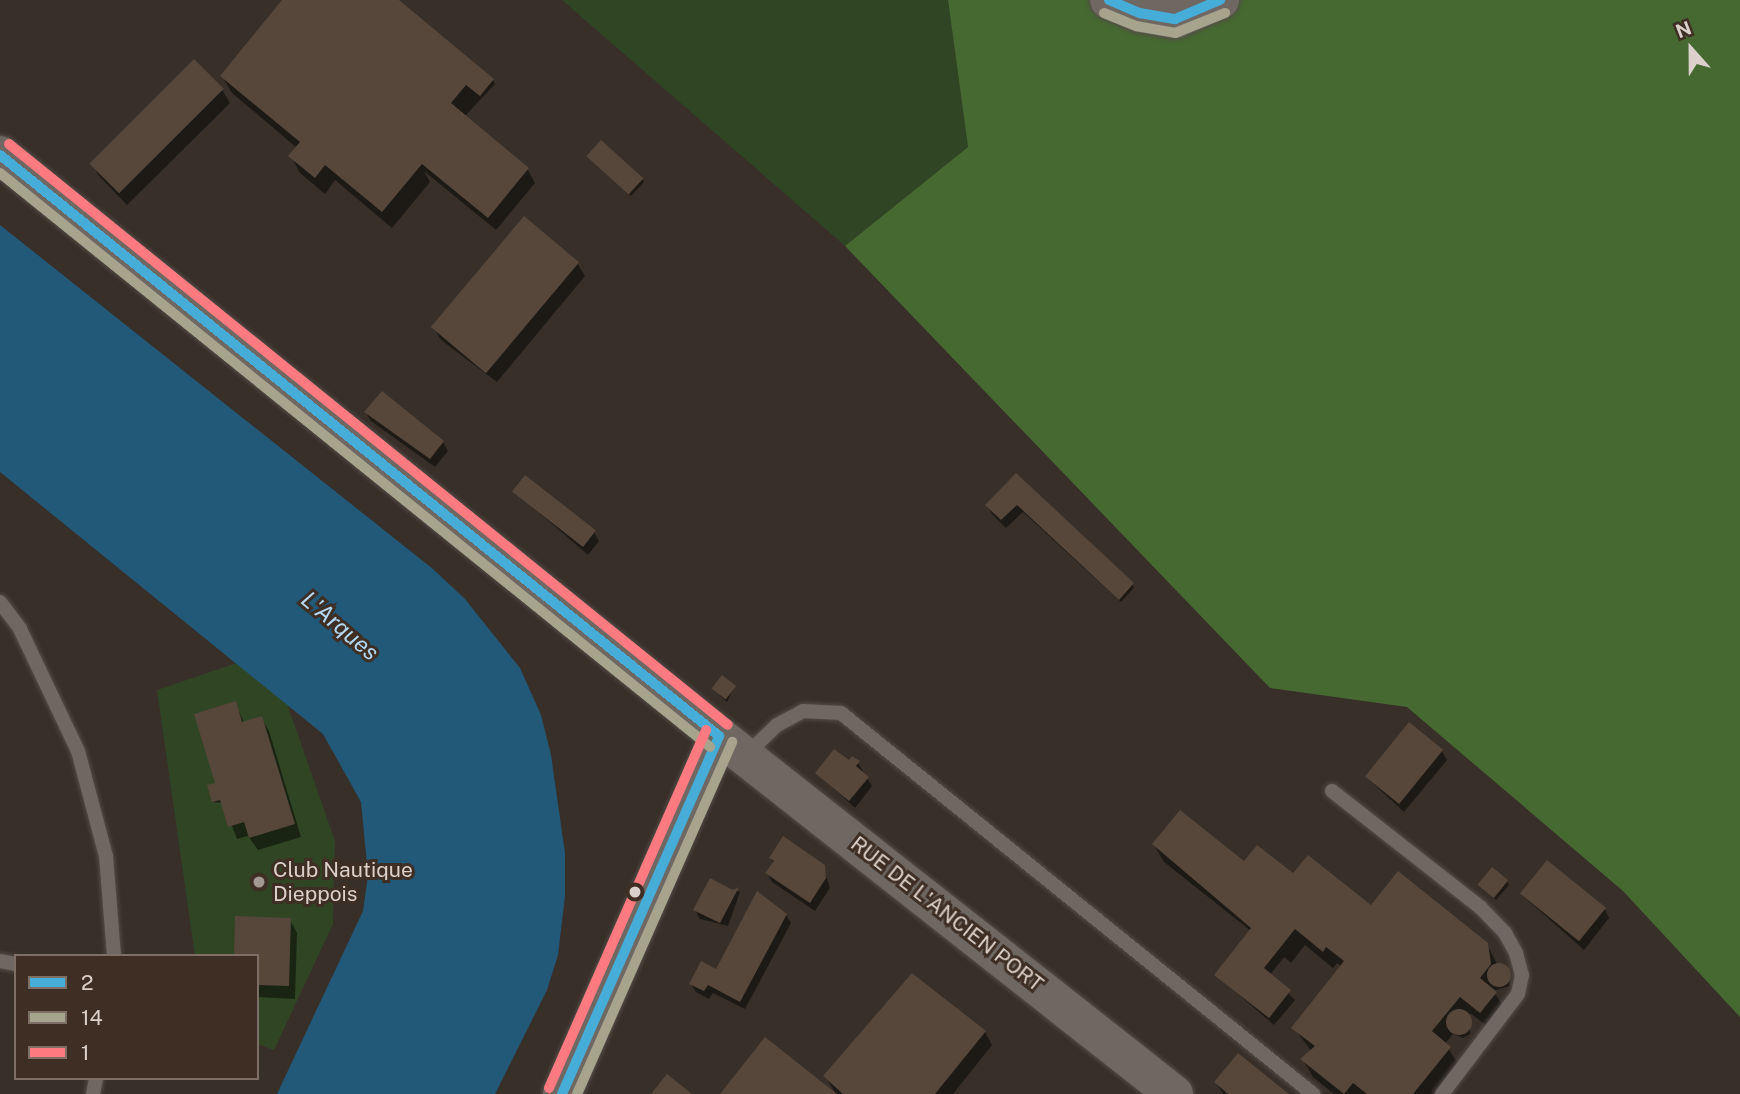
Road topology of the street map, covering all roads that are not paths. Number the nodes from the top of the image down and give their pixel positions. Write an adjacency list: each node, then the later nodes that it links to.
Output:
1 (1109, 0): 2 (main road)
2 (1220, 0)
3 (0, 155): 5 (main road, RUE DE L'ANCIEN PORT)
4 (0, 602): 7 (lane)
5 (732, 745): 8 (main road); 9 (main road, RUE DE L'ANCIEN PORT); 10 (lane)
6 (1332, 791): 11 (lane)
7 (114, 954)
8 (562, 1094)
9 (1174, 1094)
10 (1313, 1094)
11 (1443, 1094)

